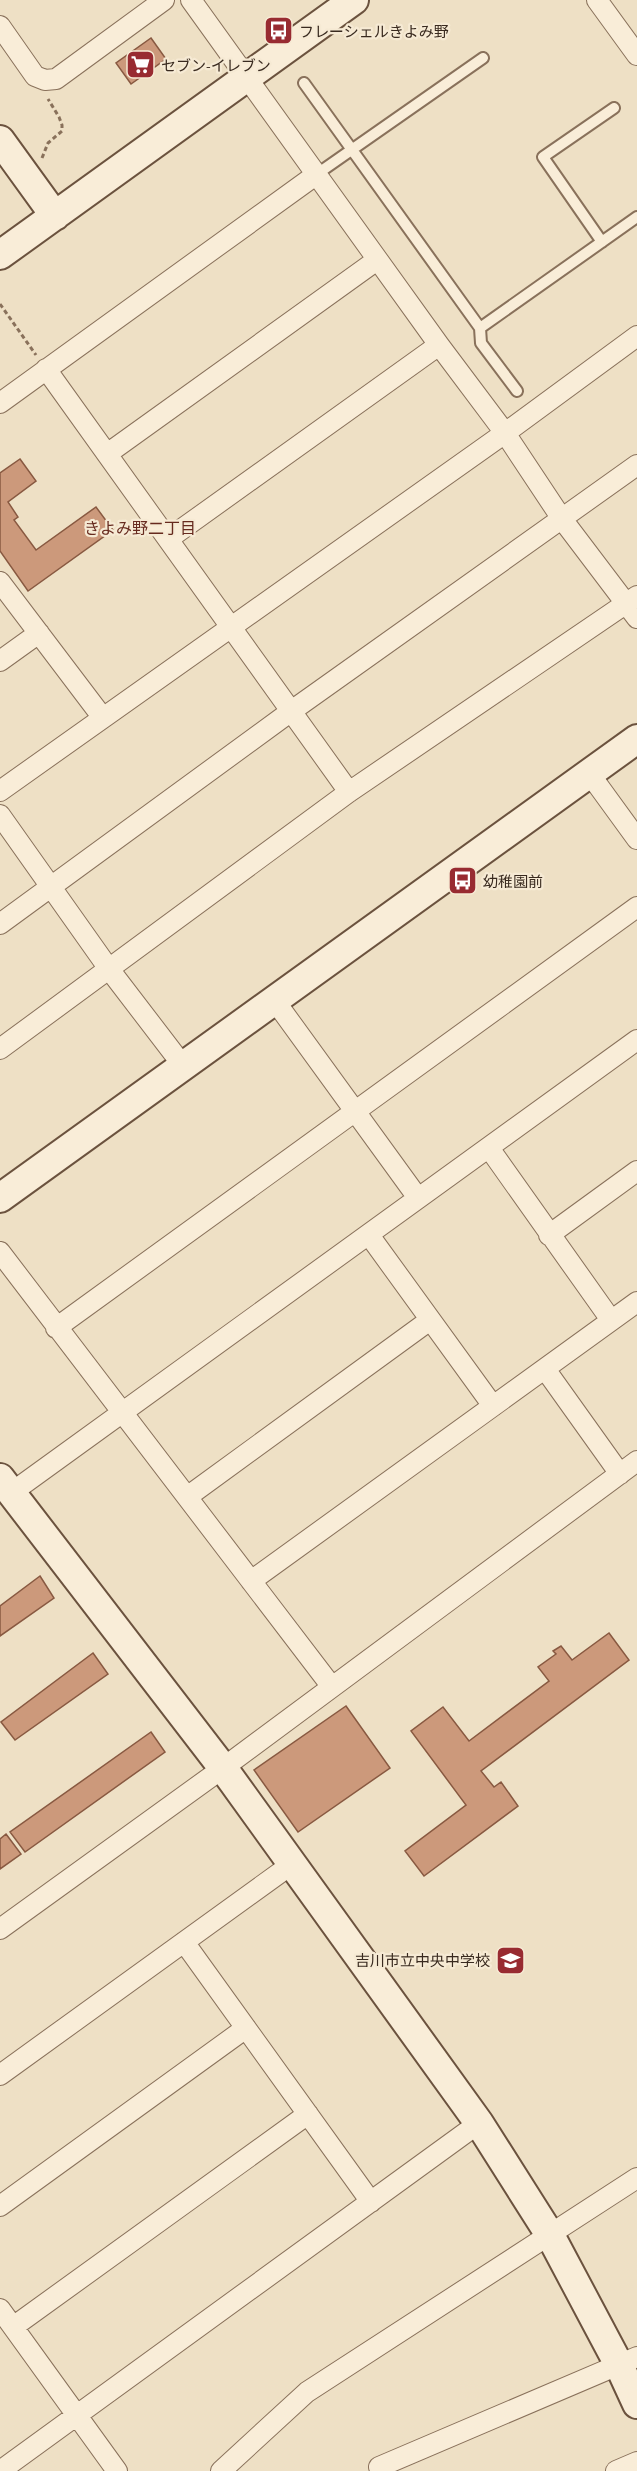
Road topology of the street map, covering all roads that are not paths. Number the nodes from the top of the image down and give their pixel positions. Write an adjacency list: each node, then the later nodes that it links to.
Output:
1 (164, 0): 5 (street)
2 (191, 0): 8 (street)
3 (354, 0): 8 (street)
4 (597, 0): 6 (street)
5 (0, 26)
6 (637, 55)
7 (483, 58): 12 (lane)
8 (247, 77): 13 (street); 14 (street)
9 (304, 83): 12 (lane)
10 (614, 108): 16 (lane)
11 (0, 140): 14 (street)
12 (352, 150): 13 (lane); 19 (lane)
13 (317, 174): 18 (street); 22 (street)
14 (55, 216): 17 (street)
15 (637, 217): 16 (lane)
16 (602, 242): 19 (lane)
17 (0, 255)
18 (377, 260): 21 (street); 26 (street)
19 (480, 328): 23 (lane)
20 (637, 336): 25 (street)
21 (439, 345): 25 (street); 29 (street)
22 (46, 369): 24 (street); 26 (street)
23 (516, 392)
24 (0, 403)
25 (505, 432): 28 (street); 32 (street)
26 (107, 454): 29 (street)
27 (637, 465): 28 (street)
28 (562, 519): 31 (street); 35 (street)
29 (168, 539): 32 (street)
30 (0, 582): 33 (street)
31 (634, 606): 40 (street)
32 (231, 627): 35 (street); 36 (street)
33 (39, 633): 34 (street); 36 (street)
34 (0, 662)
35 (290, 712): 40 (street); 43 (street)
36 (103, 718): 39 (street)
37 (637, 739): 38 (street)
38 (589, 773): 42 (street); 47 (street)
39 (0, 791)
40 (349, 792): 46 (street)
41 (0, 815): 43 (street)
42 (637, 839)
43 (51, 887): 45 (street); 46 (street)
44 (637, 907): 51 (street)
45 (0, 924)
46 (109, 969): 49 (street); 50 (street)
47 (275, 1001): 50 (street); 51 (street)
48 (637, 1040): 52 (street)
49 (0, 1049)
50 (184, 1066): 54 (street)
51 (354, 1112): 55 (street); 62 (street)
52 (489, 1148): 55 (street); 57 (street)
53 (637, 1171): 57 (street)
54 (0, 1198)
55 (418, 1198): 56 (street)
56 (369, 1235): 60 (street); 65 (street)
57 (549, 1235): 61 (street)
58 (0, 1252): 62 (street)
59 (637, 1302): 61 (street)
60 (429, 1320): 64 (street); 69 (street)
61 (611, 1320): 63 (street)
62 (56, 1328): 65 (street)
63 (545, 1370): 64 (street); 67 (street)
64 (493, 1406): 70 (street)
65 (122, 1413): 68 (street); 69 (street)
66 (637, 1461): 67 (street)
67 (620, 1474): 71 (street)
68 (5, 1486): 72 (street)
69 (187, 1497): 70 (street)
70 (251, 1581): 71 (street)
71 (332, 1687): 72 (street)
72 (223, 1768): 73 (street); 74 (street)
73 (292, 1864): 75 (street); 79 (street)
74 (0, 1929)
75 (184, 1942): 76 (street); 77 (street)
76 (246, 2028): 78 (street); 82 (street)
77 (0, 2075)
78 (308, 2114): 81 (street); 85 (street)
79 (479, 2123): 81 (street); 83 (street)
80 (637, 2178): 83 (street)
81 (371, 2202): 88 (street)
82 (0, 2206)
83 (550, 2235): 86 (street); 90 (street)
84 (0, 2309): 85 (street)
85 (13, 2327): 88 (street)
86 (628, 2361): 87 (street); 93 (street)
87 (637, 2404)
88 (77, 2415): 91 (street); 92 (street)
89 (637, 2462): 94 (street)
90 (232, 2467)
91 (0, 2471)
92 (117, 2471)
93 (381, 2471)
94 (616, 2471)

